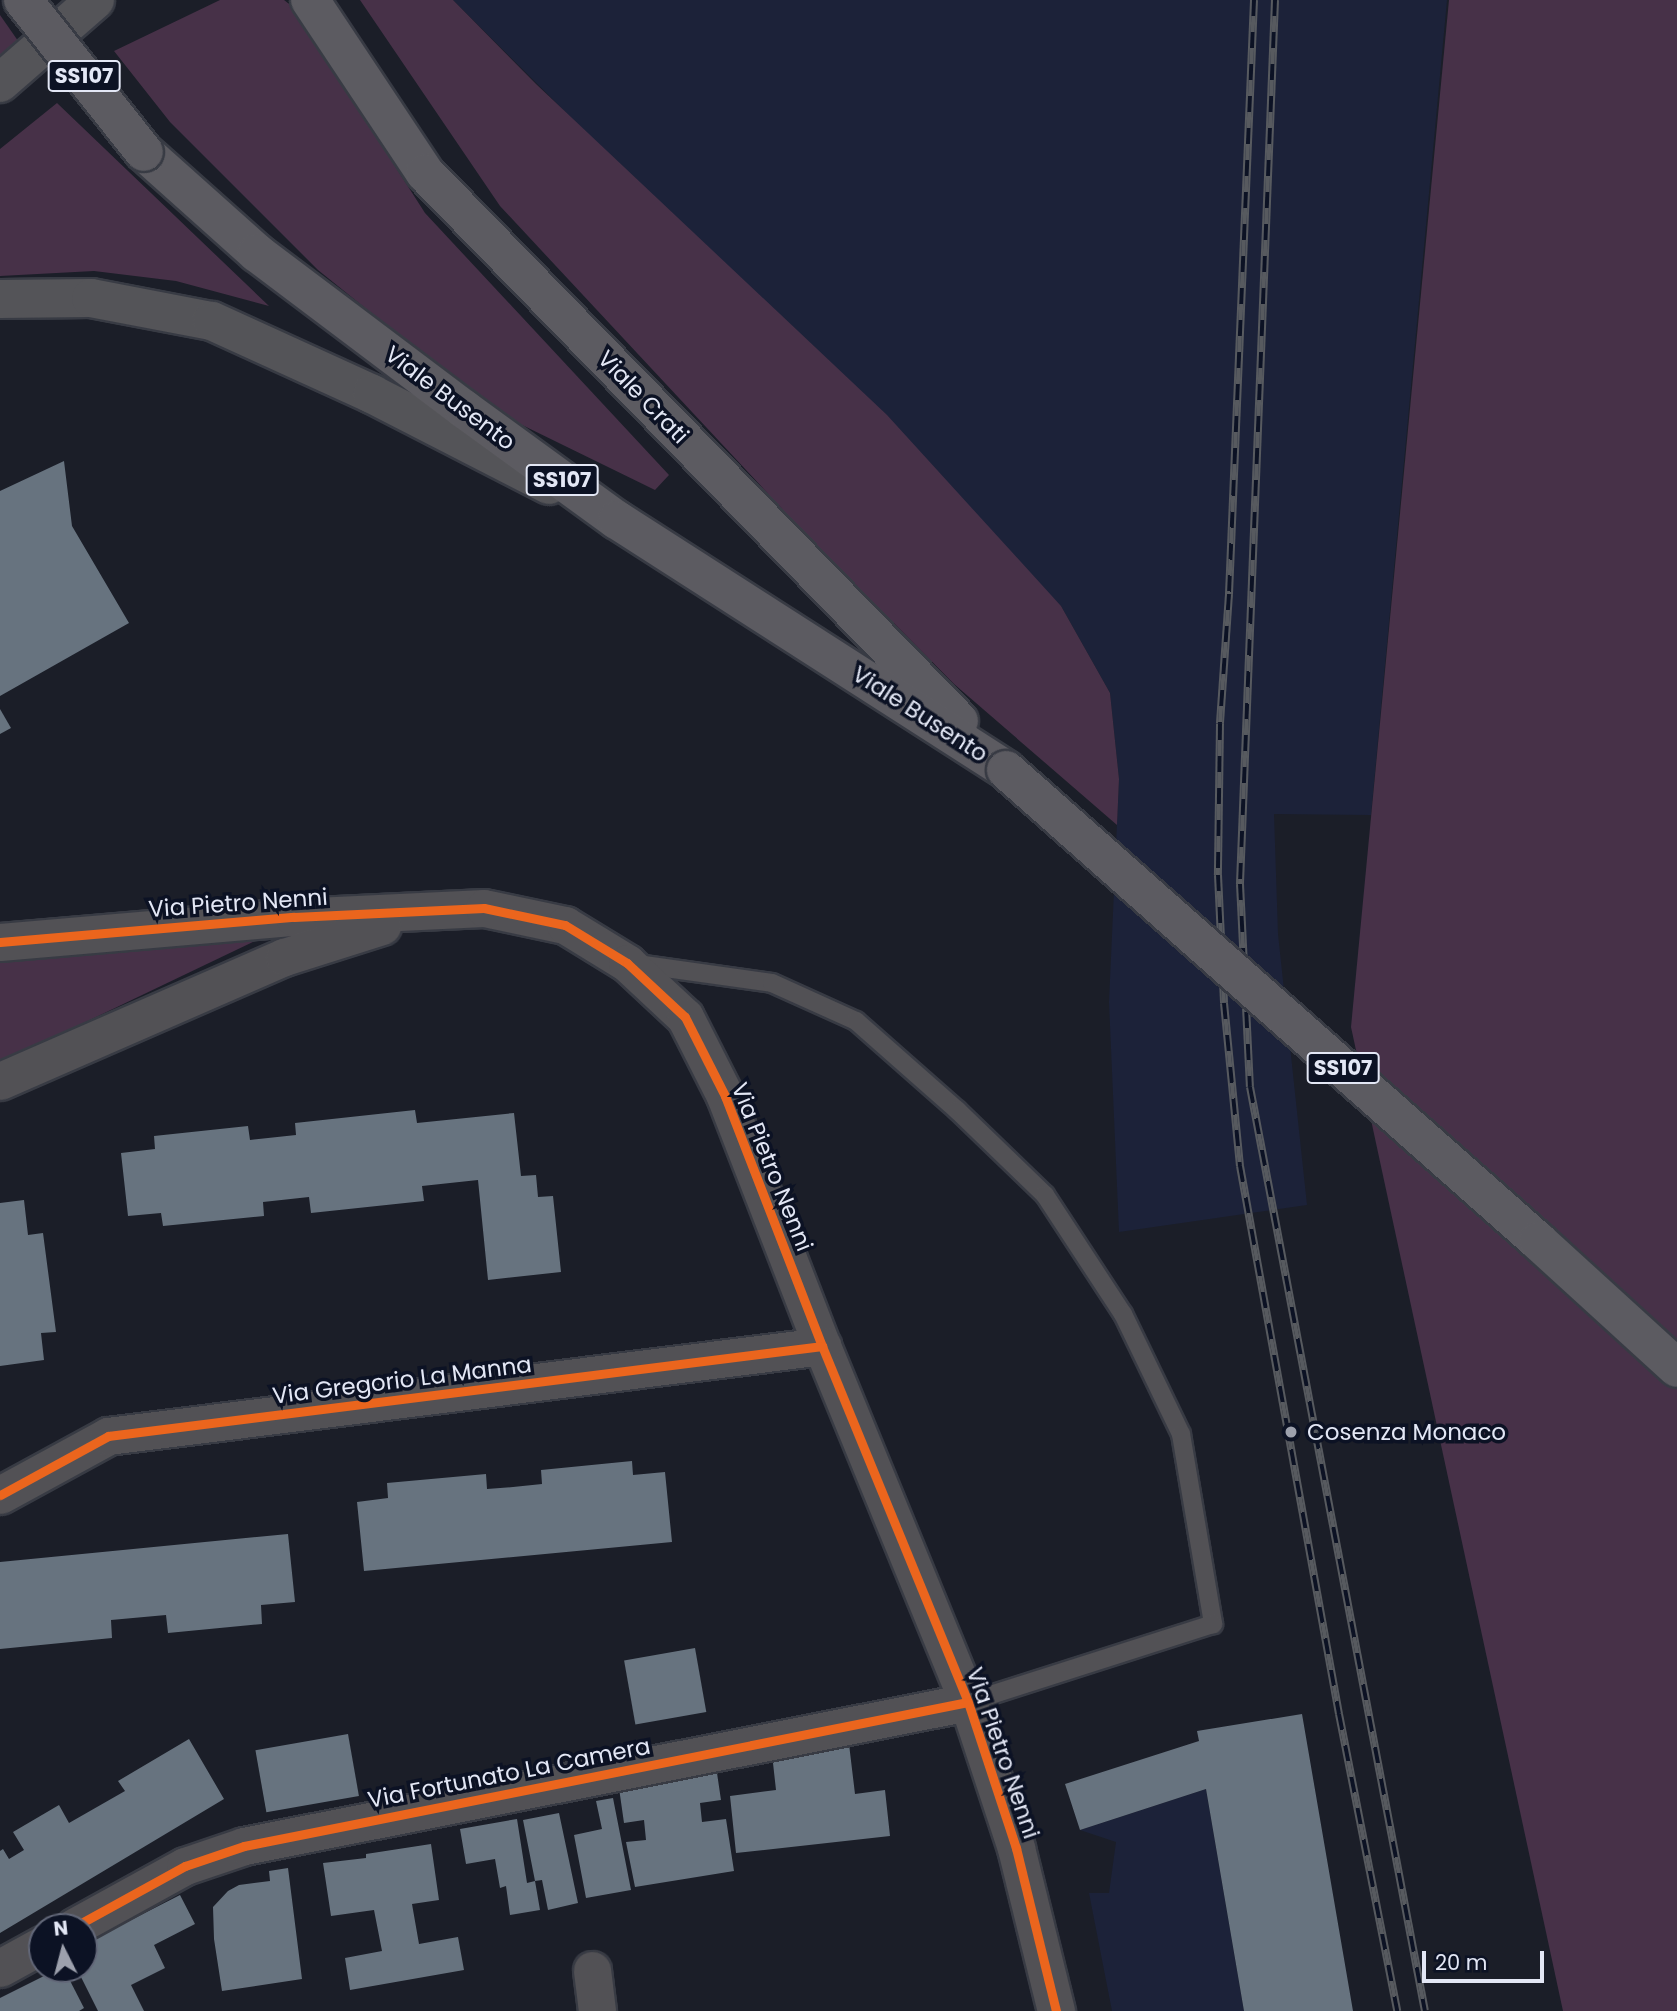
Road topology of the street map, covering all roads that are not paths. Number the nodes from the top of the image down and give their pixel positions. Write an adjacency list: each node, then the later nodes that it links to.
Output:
1 (23, 0): 6 (main road, Viale Busento / SS107, bridge)
2 (95, 0): 4 (main road)
3 (310, 0): 7 (main road, Viale Crati / SS107)
4 (0, 83)
5 (0, 299): 6 (main road)
6 (617, 520): 7 (main road, Viale Busento / SS107)
7 (1006, 770): 13 (main road, SS107, bridge)
8 (433, 910): 9 (street, Via Pietro Nenni); 10 (street, Via Pietro Nenni); 11 (street, Via Pietro Nenni)
9 (0, 942)
10 (627, 963): 12 (street, Via Pietro Nenni); 15 (lane)
11 (0, 1081)
12 (822, 1346): 14 (street, Via Gregorio La Manna); 15 (street, Via Pietro Nenni)
13 (1677, 1368)
14 (0, 1494)
15 (968, 1702): 16 (street, Via Fortunato La Camera); 21 (street, Via Pietro Nenni)
16 (98, 1914)
17 (28, 1953): 18 (street)
18 (0, 1968)
19 (592, 1970): 20 (street)
20 (597, 2011)
21 (1056, 2011)

